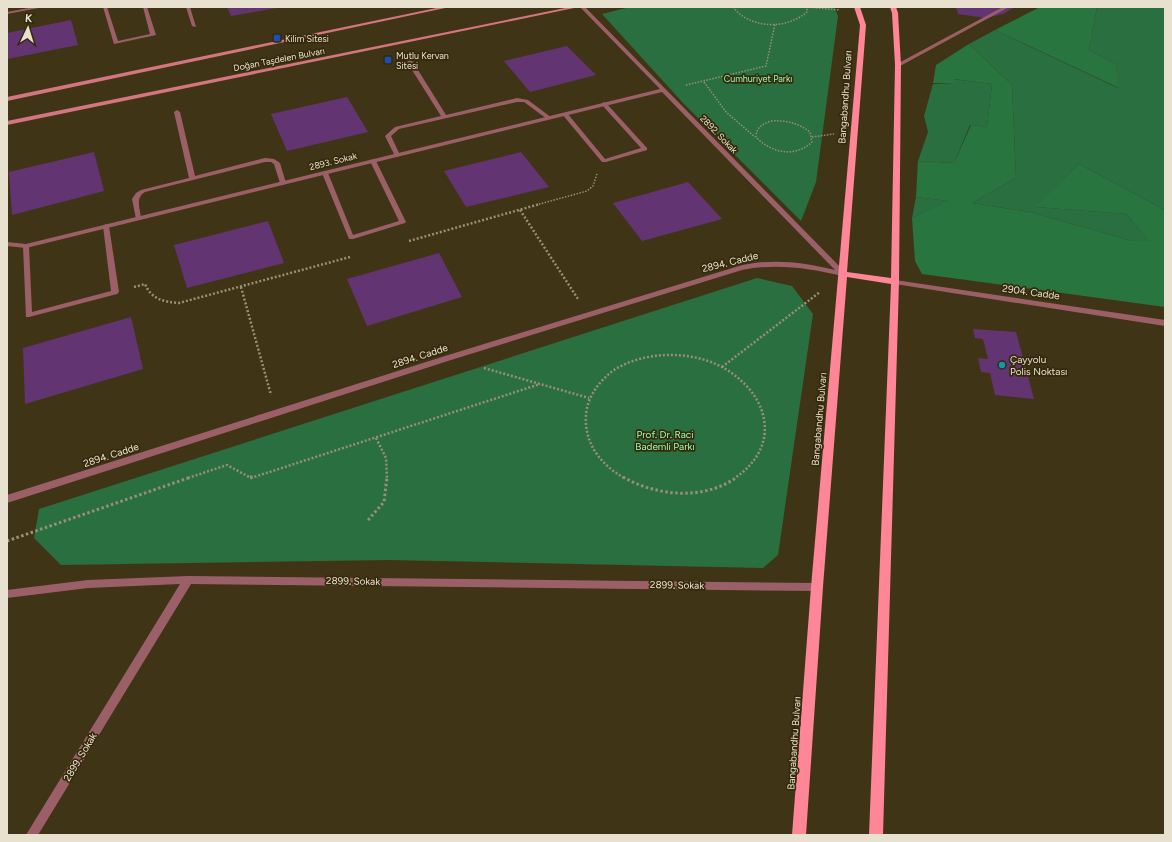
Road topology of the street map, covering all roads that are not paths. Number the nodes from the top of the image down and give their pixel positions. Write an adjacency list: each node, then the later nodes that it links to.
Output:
1 (42, 7): 11 (street)
2 (105, 7): 3 (street)
3 (145, 7)
4 (188, 7): 12 (street)
5 (448, 7): 16 (main road, Doğan Taşdelen Bulvarı)
6 (577, 7): 22 (main road, Doğan Taşdelen Bulvarı)
7 (582, 7): 15 (street, 2892. Sokak)
8 (893, 7): 14 (main road)
9 (1008, 7): 14 (street)
10 (858, 9): 32 (main road, Bangabandhu Bulvarı)
11 (7, 13)
12 (194, 26)
13 (410, 62): 20 (street)
14 (898, 65): 33 (main road)
15 (664, 90): 17 (street, 2893. Sokak); 32 (street, 2892. Sokak)
16 (7, 99)
17 (604, 104): 19 (street, 2893. Sokak); 19 (street)
18 (177, 112): 26 (street)
19 (565, 114): 21 (street, 2893. Sokak)
20 (444, 116): 21 (street); 23 (street)
21 (549, 118): 23 (street, 2893. Sokak)
22 (7, 123)
23 (397, 155): 24 (street, 2893. Sokak)
24 (373, 161): 25 (street, 2893. Sokak); 25 (street)
25 (325, 172): 27 (street, 2893. Sokak)
26 (192, 178): 27 (street); 28 (street)
27 (283, 183): 28 (street, 2893. Sokak)
28 (138, 218): 29 (street, 2893. Sokak)
29 (106, 226): 31 (street, 2893. Sokak); 31 (street)
30 (7, 244): 31 (street, 2893. Sokak)
31 (26, 246)
32 (843, 274): 33 (main road); 35 (street, 2894. Cadde); 37 (main road, Bangabandhu Bulvarı)
33 (895, 282): 34 (street, 2904. Cadde); 41 (main road)
34 (1165, 323)
35 (7, 499)
36 (188, 580): 37 (street, 2899. Sokak); 38 (street); 39 (street, 2899. Sokak)
37 (817, 587): 40 (main road, Bangabandhu Bulvarı)
38 (7, 594)
39 (32, 835)
40 (799, 835)
41 (876, 835)

